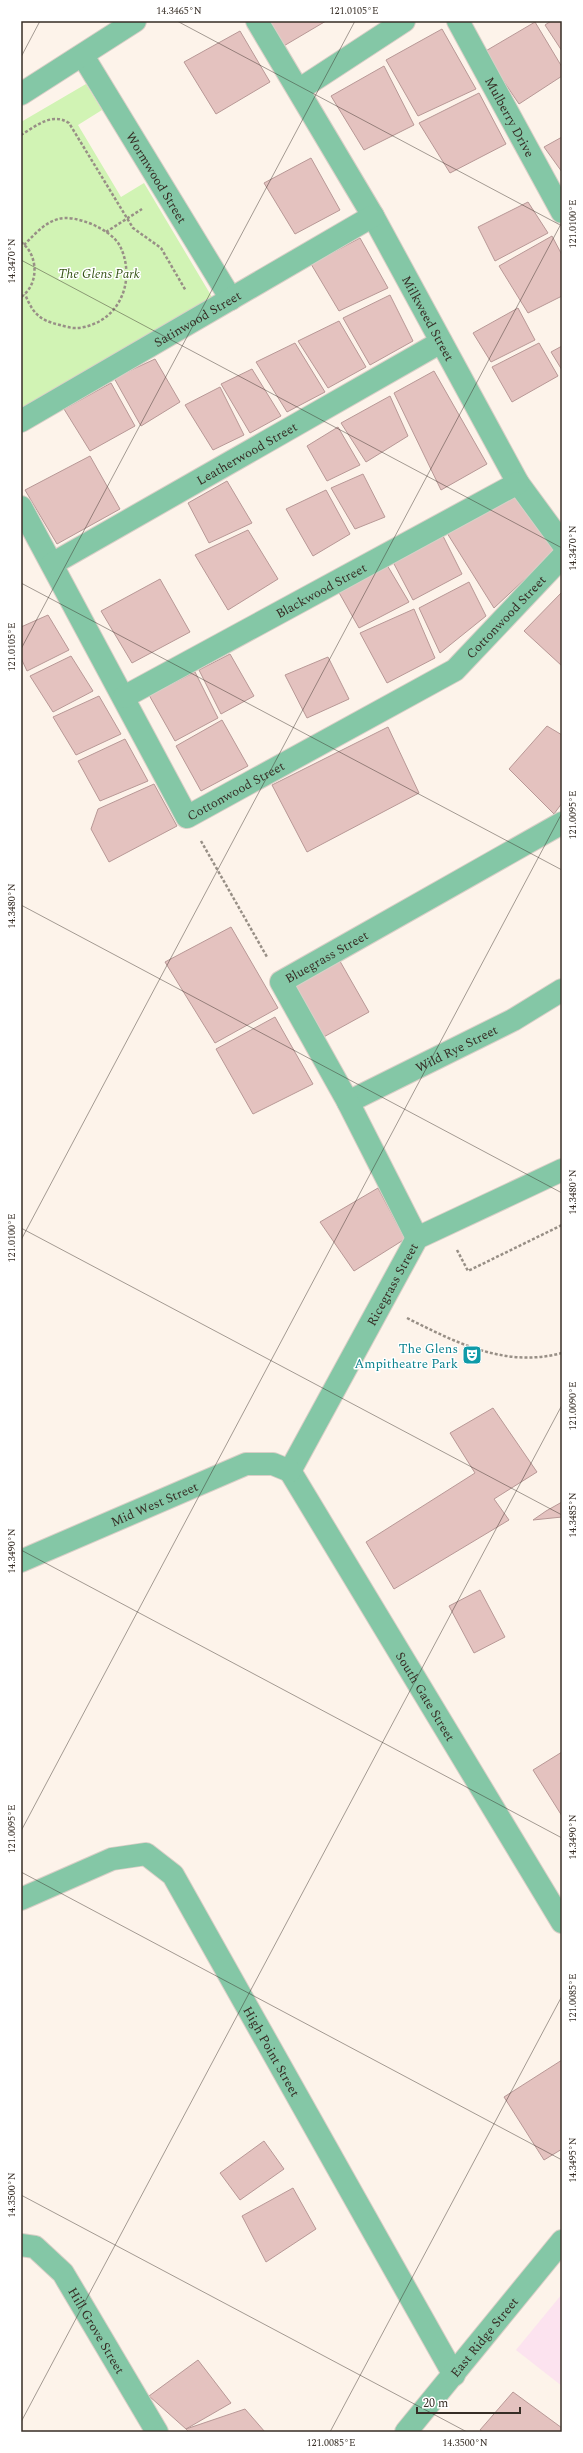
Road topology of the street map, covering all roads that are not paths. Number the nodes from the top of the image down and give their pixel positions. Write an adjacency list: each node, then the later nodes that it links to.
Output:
1 (135, 21): 5 (street)
2 (257, 21): 6 (street, Milkweed Street)
3 (404, 21): 6 (street)
4 (458, 21): 8 (street, Mulberry Drive)
5 (83, 56): 7 (street); 10 (street, Wormwood Street)
6 (300, 89): 9 (street, Milkweed Street)
7 (21, 94)
8 (562, 212)
9 (373, 216): 10 (street, Satinwood Street); 11 (street, Milkweed Street)
10 (231, 299): 12 (street, Satinwood Street)
11 (441, 342): 13 (street, Milkweed Street); 17 (street, Leatherwood Street)
12 (21, 421)
13 (518, 483): 15 (street, Milkweed Street); 18 (street, Blackwood Street)
14 (21, 507): 17 (street, Cottonwood Street)
15 (562, 543)
16 (562, 557): 18 (street, Cottonwood Street)
17 (52, 564): 18 (street, Cottonwood Street)
18 (124, 697)
19 (562, 824): 21 (street, Bluegrass Street)
20 (562, 990): 21 (street, Wild Rye Street)
21 (348, 1102): 23 (street, Bluegrass Street)
22 (562, 1170): 23 (street, Ricegrass Street)
23 (417, 1238): 24 (street, Ricegrass Street)
24 (290, 1471): 25 (street, Mid West Street); 27 (street, South Gate Street)
25 (21, 1562)
26 (21, 1899): 30 (street, High Point Street)
27 (562, 1922)
28 (562, 2241): 30 (street, East Ridge Street)
29 (21, 2245): 31 (street, Hill Grove Street)
30 (454, 2374): 32 (street, East Ridge Street)
31 (157, 2432)
32 (406, 2432)

